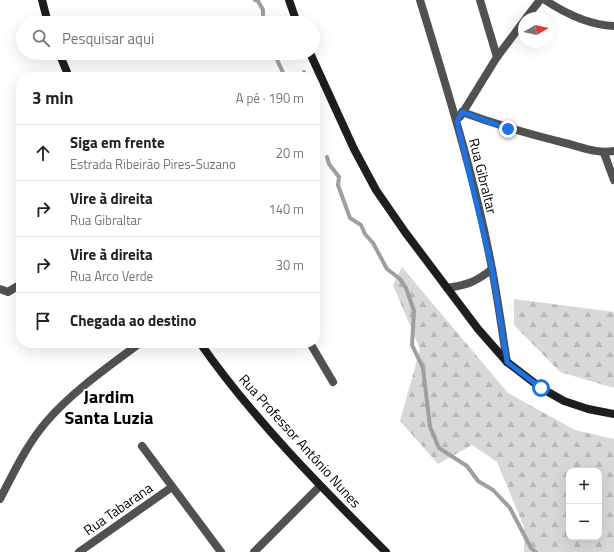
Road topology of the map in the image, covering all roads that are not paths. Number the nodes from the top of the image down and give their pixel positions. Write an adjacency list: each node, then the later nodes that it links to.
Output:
1 (42, 0): 8 (main road)
2 (289, 0): 9 (main road)
3 (420, 0): 19 (street, Rua Gibraltar)
4 (480, 0): 12 (street)
5 (540, 0): 7 (street)
6 (545, 0): 10 (street)
7 (531, 12)
8 (46, 16)
9 (295, 16)
10 (614, 26)
11 (518, 29): 12 (street)
12 (497, 57): 18 (street)
13 (62, 60): 15 (main road)
14 (313, 60): 16 (main road)
15 (67, 72)
16 (319, 72)
17 (320, 75): 25 (main road)
18 (462, 112): 19 (street); 21 (street)
19 (457, 122): 23 (street, Rua Gibraltar)
20 (614, 151): 21 (street)
21 (604, 153): 22 (street)
22 (614, 180)
23 (492, 269): 25 (street); 30 (street, Rua Gibraltar)
24 (16, 288): 26 (street)
25 (447, 288): 30 (main road)
26 (2, 290)
27 (134, 348): 36 (street)
28 (203, 348): 34 (main road, Rua Professor Antônio Nunes)
29 (313, 348): 31 (street)
30 (507, 362): 32 (main road)
31 (333, 382)
32 (614, 414)
33 (142, 446): 35 (street, Rua Tabarana)
34 (320, 486): 39 (street); 40 (main road, Rua Professor Antônio Nunes)
35 (172, 487): 37 (street, Rua Tabarana); 38 (street, Rua Tabarana)
36 (0, 500)
37 (79, 552)
38 (221, 552)
39 (254, 552)
40 (386, 552)

